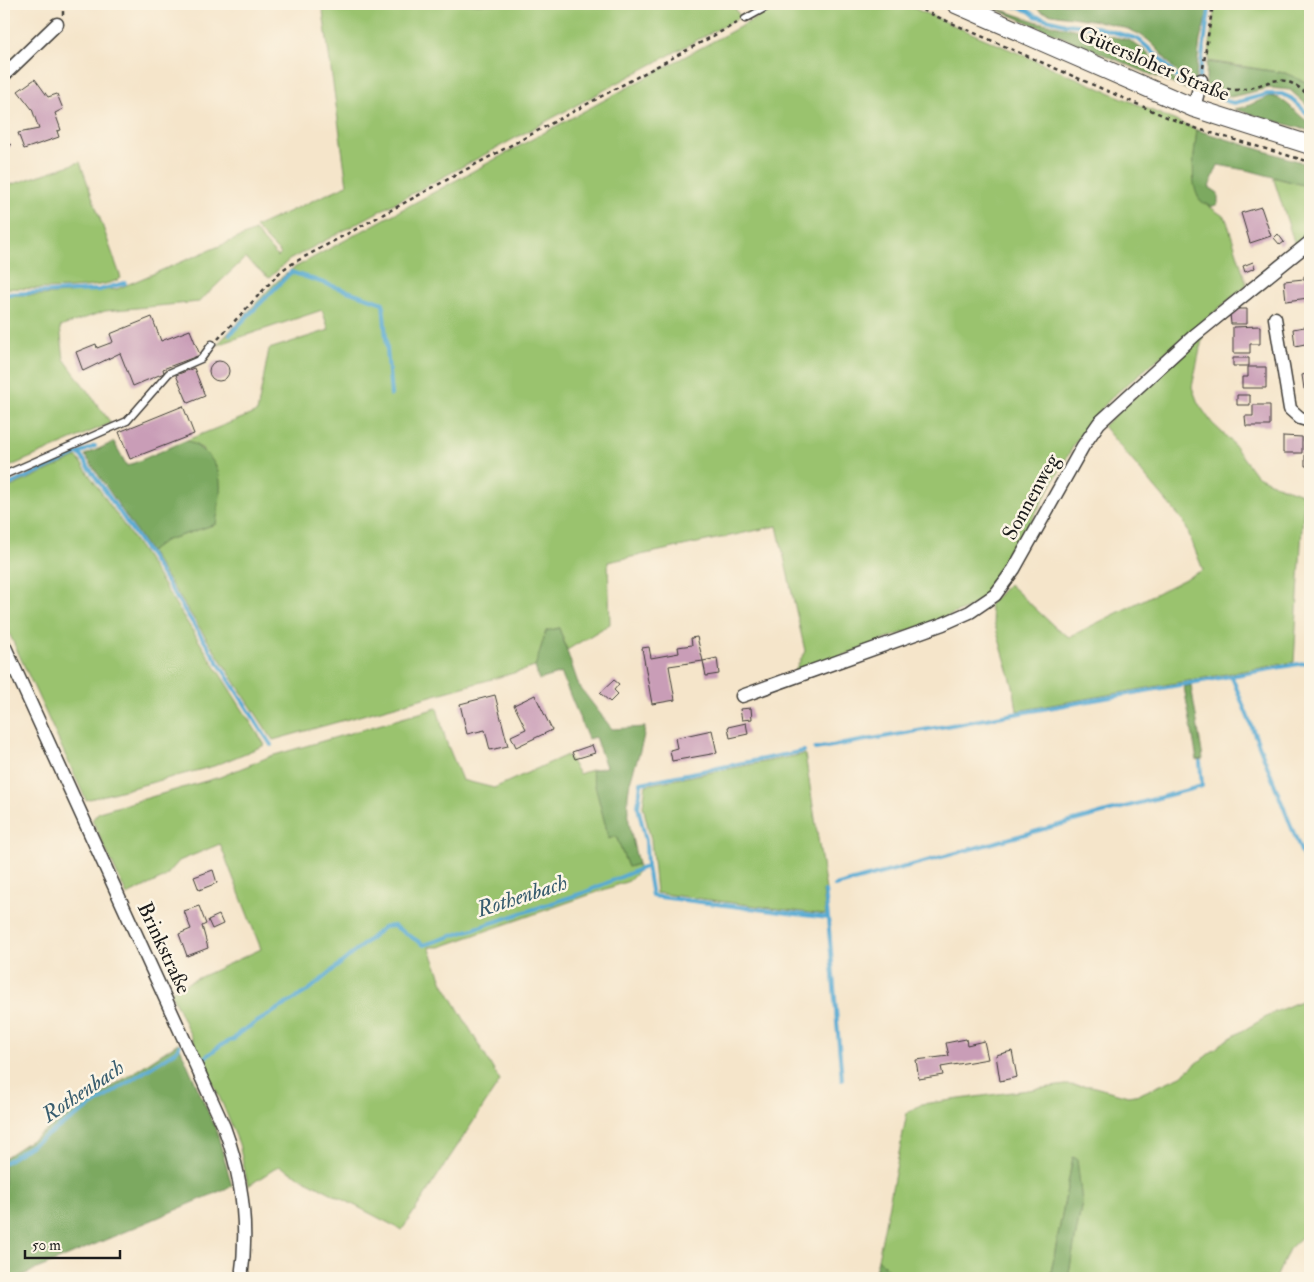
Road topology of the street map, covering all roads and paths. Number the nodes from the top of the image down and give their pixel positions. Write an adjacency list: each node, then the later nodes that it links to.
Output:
1 (772, 4): 5 (lane)
2 (908, 4): 12 (path)
3 (956, 4): 10 (main road, Gütersloher Straße)
4 (1213, 4): 8 (path)
5 (745, 19): 15 (path)
6 (57, 24): 7 (street)
7 (4, 75)
8 (1201, 80): 9 (path); 10 (street)
9 (1310, 96)
10 (1194, 108): 11 (main road, Gütersloher Straße)
11 (1310, 145)
12 (1310, 162)
13 (1310, 242): 19 (street, Sonnenweg)
14 (1275, 318): 16 (street)
15 (212, 344): 17 (lane)
16 (1310, 421)
17 (4, 475)
18 (4, 645): 20 (street, Brinkstraße)
19 (742, 696)
20 (241, 1278)

